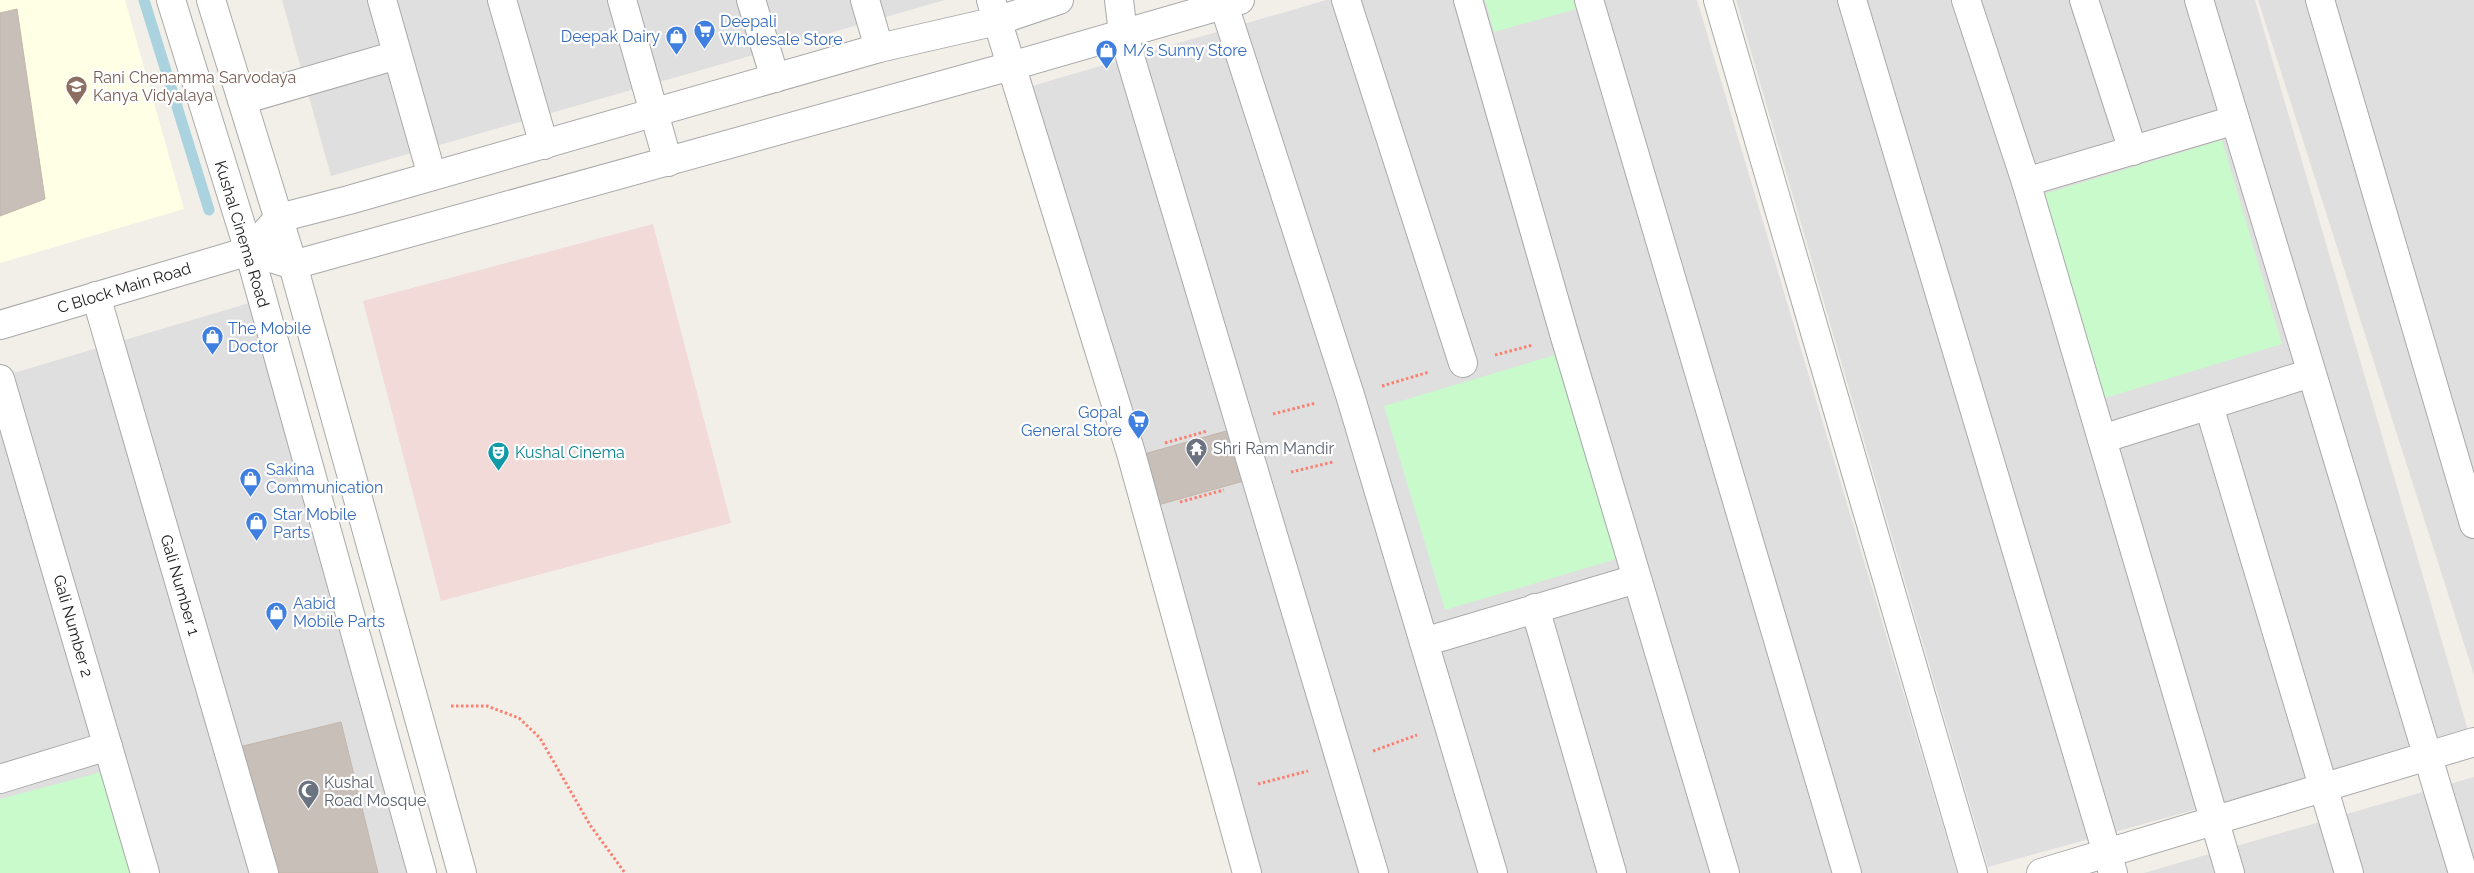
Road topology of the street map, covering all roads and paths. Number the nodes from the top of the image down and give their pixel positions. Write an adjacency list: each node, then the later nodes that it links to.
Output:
1 (171, 0): 35 (street, Kushal Cinema Road)
2 (211, 0): 26 (street)
3 (382, 0): 23 (street)
4 (502, 0): 29 (street)
5 (622, 0): 27 (street)
6 (751, 0): 25 (street)
7 (865, 0): 22 (street)
8 (1059, 0): 20 (street)
9 (1119, 0): 21 (street)
10 (1346, 0): 39 (street)
11 (1468, 0): 45 (street)
12 (1589, 0): 68 (street)
13 (1718, 0): 69 (street)
14 (1852, 0): 57 (street)
15 (1966, 0): 33 (street)
16 (2084, 0): 30 (street)
17 (2200, 0): 28 (street)
18 (2320, 0): 44 (street)
19 (1232, 2): 21 (street); 47 (street)
20 (994, 11): 22 (street); 24 (street)
21 (1123, 33): 24 (street); 64 (street)
22 (879, 48): 25 (street)
23 (397, 55): 26 (street); 32 (street)
24 (1011, 66): 31 (street); 63 (street)
25 (775, 78): 27 (street)
26 (242, 100): 34 (street)
27 (655, 112): 29 (street); 31 (street)
28 (2235, 120): 30 (street); 40 (street)
29 (544, 145): 32 (street)
30 (2132, 151): 33 (street)
31 (668, 162): 36 (street)
32 (432, 176): 34 (street)
33 (2026, 182): 43 (street)
34 (279, 218): 35 (street); 36 (street)
35 (249, 251): 36 (street); 37 (street, C Block Main Road); 55 (street, Kushal Cinema Road)
36 (293, 265): 48 (street)
37 (96, 296): 38 (street, C Block Main Road); 59 (street, Gali Number 1)
38 (0, 325)
39 (1463, 362)
40 (2311, 373): 42 (street); 51 (street)
41 (0, 379): 50 (street, Gali Number 2)
42 (2209, 406): 43 (street); 53 (street)
43 (2102, 439): 56 (street)
44 (2474, 524)
45 (1636, 579): 46 (street); 67 (street)
46 (1535, 608): 47 (street); 66 (street)
47 (1424, 642): 65 (street)
48 (415, 706): 54 (street); 62 (path)
49 (2474, 742): 51 (street)
50 (108, 746): 52 (street); 58 (street, Gali Number 2)
51 (2428, 756): 53 (street); 73 (street)
52 (0, 778)
53 (2323, 787): 56 (street); 72 (street)
54 (439, 792): 55 (street); 61 (street)
55 (402, 802): 60 (street, Kushal Cinema Road)
56 (2214, 820): 57 (street); 71 (street)
57 (2110, 863): 70 (street)
58 (145, 873)
59 (264, 873)
60 (422, 873)
61 (462, 873)
62 (625, 873)
63 (1247, 873)
64 (1374, 873)
65 (1493, 873)
66 (1612, 873)
67 (1725, 873)
68 (1847, 873)
69 (1973, 873)
70 (2041, 873)
71 (2230, 873)
72 (2349, 873)
73 (2463, 873)

